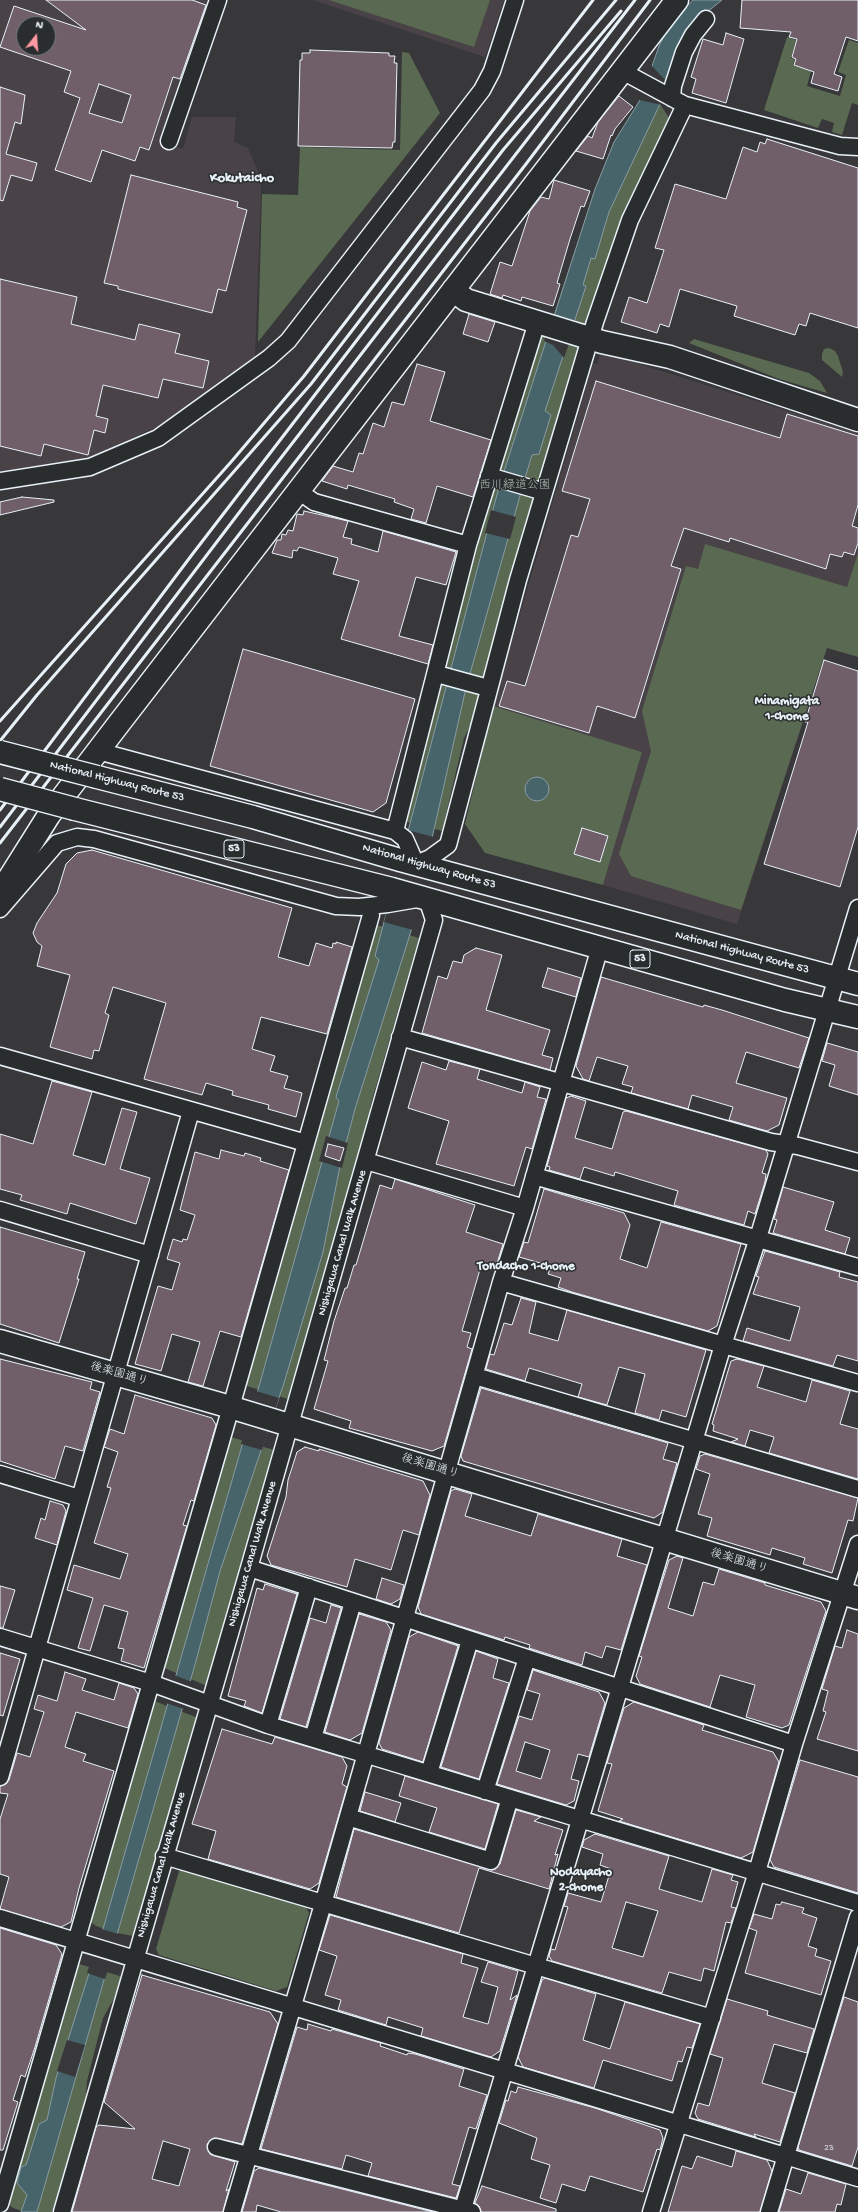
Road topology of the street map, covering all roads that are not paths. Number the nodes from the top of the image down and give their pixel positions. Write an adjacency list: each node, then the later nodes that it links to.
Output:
1 (218, 0): 7 (street)
2 (514, 0): 14 (street)
3 (677, 0): 5 (main road)
4 (706, 19): 6 (street)
5 (622, 71): 6 (street); 9 (main road)
6 (674, 99): 8 (street); 11 (street)
7 (170, 141)
8 (858, 147)
9 (453, 290): 10 (main road); 15 (main road)
10 (544, 324): 11 (main road); 13 (street)
11 (581, 336): 12 (main road); 16 (street)
12 (858, 420)
13 (495, 478): 16 (street); 17 (street)
14 (0, 481)
15 (298, 490): 17 (street); 20 (main road)
16 (544, 492): 19 (street)
17 (468, 545): 18 (street)
18 (442, 675): 19 (street); 24 (street)
19 (488, 688): 25 (street)
20 (98, 751): 23 (main road); 24 (street)
21 (0, 752): 25 (main road, National Highway Route 53, bridge)
22 (0, 789): 28 (main road, 53, bridge)
23 (49, 815): 26 (main road); 27 (main road)
24 (400, 835): 25 (street)
25 (418, 862): 34 (main road, National Highway Route 53)
26 (0, 872)
27 (0, 893)
28 (390, 897): 29 (main road, 53); 31 (street)
29 (421, 898): 33 (main road, 53); 38 (street, Nishigawa Canal Walk Avenue)
30 (858, 908): 34 (street)
31 (0, 909)
32 (372, 915): 42 (street)
33 (600, 947): 36 (main road, 53); 40 (street)
34 (836, 979): 35 (main road, National Highway Route 53); 36 (street)
35 (858, 984)
36 (827, 1010): 37 (main road, 53); 43 (street)
37 (858, 1017)
38 (400, 1037): 40 (street); 44 (street, Nishigawa Canal Walk Avenue)
39 (0, 1056): 41 (street)
40 (560, 1082): 43 (street); 46 (street)
41 (191, 1112): 42 (street); 50 (street)
42 (306, 1144): 58 (street)
43 (786, 1144): 45 (street); 49 (street)
44 (366, 1162): 47 (street); 59 (street, Nishigawa Canal Walk Avenue)
45 (858, 1162)
46 (534, 1176): 47 (street); 49 (street)
47 (525, 1208): 52 (street)
48 (0, 1210): 50 (street)
49 (758, 1238): 51 (street); 54 (street)
50 (150, 1255): 55 (street)
51 (858, 1267)
52 (501, 1282): 54 (street); 56 (street)
53 (0, 1341): 55 (main road, 後楽園通り)
54 (723, 1345): 57 (street); 60 (street)
55 (116, 1374): 58 (main road, 後楽園通り); 64 (street)
56 (475, 1376): 60 (street); 61 (street)
57 (858, 1383)
58 (239, 1409): 59 (main road, 後楽園通り); 76 (street)
59 (281, 1422): 61 (main road, 後楽園通り); 67 (street, Nishigawa Canal Walk Avenue)
60 (694, 1441): 63 (street); 65 (street)
61 (446, 1472): 65 (main road, 後楽園通り); 71 (street)
62 (0, 1474): 64 (street)
63 (858, 1489)
64 (80, 1498): 74 (street)
65 (666, 1540): 69 (main road, 後楽園通り); 77 (street)
66 (858, 1544): 69 (street)
67 (249, 1568): 68 (street); 78 (street, Nishigawa Canal Walk Avenue)
68 (310, 1587): 70 (street); 79 (street)
69 (850, 1595): 81 (street)
70 (353, 1602): 71 (street); 80 (street)
71 (404, 1619): 73 (street); 82 (street)
72 (0, 1637): 74 (street)
73 (470, 1640): 75 (street); 83 (street)
74 (36, 1648): 76 (street); 84 (street)
75 (527, 1658): 77 (street); 85 (street)
76 (151, 1683): 78 (street); 95 (street)
77 (620, 1688): 81 (street); 88 (street)
78 (209, 1705): 79 (street); 89 (street, Nishigawa Canal Walk Avenue)
79 (268, 1725): 80 (street)
80 (313, 1738): 82 (street)
81 (794, 1744): 90 (street)
82 (366, 1754): 83 (street); 87 (street)
83 (429, 1773): 85 (street)
84 (0, 1777)
85 (485, 1791): 86 (street)
86 (510, 1798): 87 (street); 88 (street)
87 (348, 1817): 92 (street)
88 (580, 1820): 90 (street); 97 (street)
89 (164, 1856): 92 (street); 96 (street, Nishigawa Canal Walk Avenue)
90 (757, 1872): 91 (street); 99 (street)
91 (858, 1903)
92 (323, 1904): 97 (street); 98 (street)
93 (858, 1917): 104 (street)
94 (0, 1918): 95 (street)
95 (76, 1941): 96 (street); 106 (street)
96 (134, 1959): 98 (street); 108 (street, Nishigawa Canal Walk Avenue)
97 (536, 1966): 99 (street); 100 (street)
98 (293, 2007): 100 (street); 103 (street)
99 (712, 2018): 101 (street)
100 (505, 2071): 101 (street); 107 (street)
101 (678, 2124): 104 (street); 110 (street)
102 (216, 2147): 103 (street)
103 (248, 2156): 107 (street); 109 (street)
104 (786, 2156): 105 (street); 111 (street)
105 (858, 2178)
106 (0, 2204)
107 (466, 2211)
108 (62, 2212)
109 (232, 2212)
110 (651, 2212)
111 (769, 2212)

